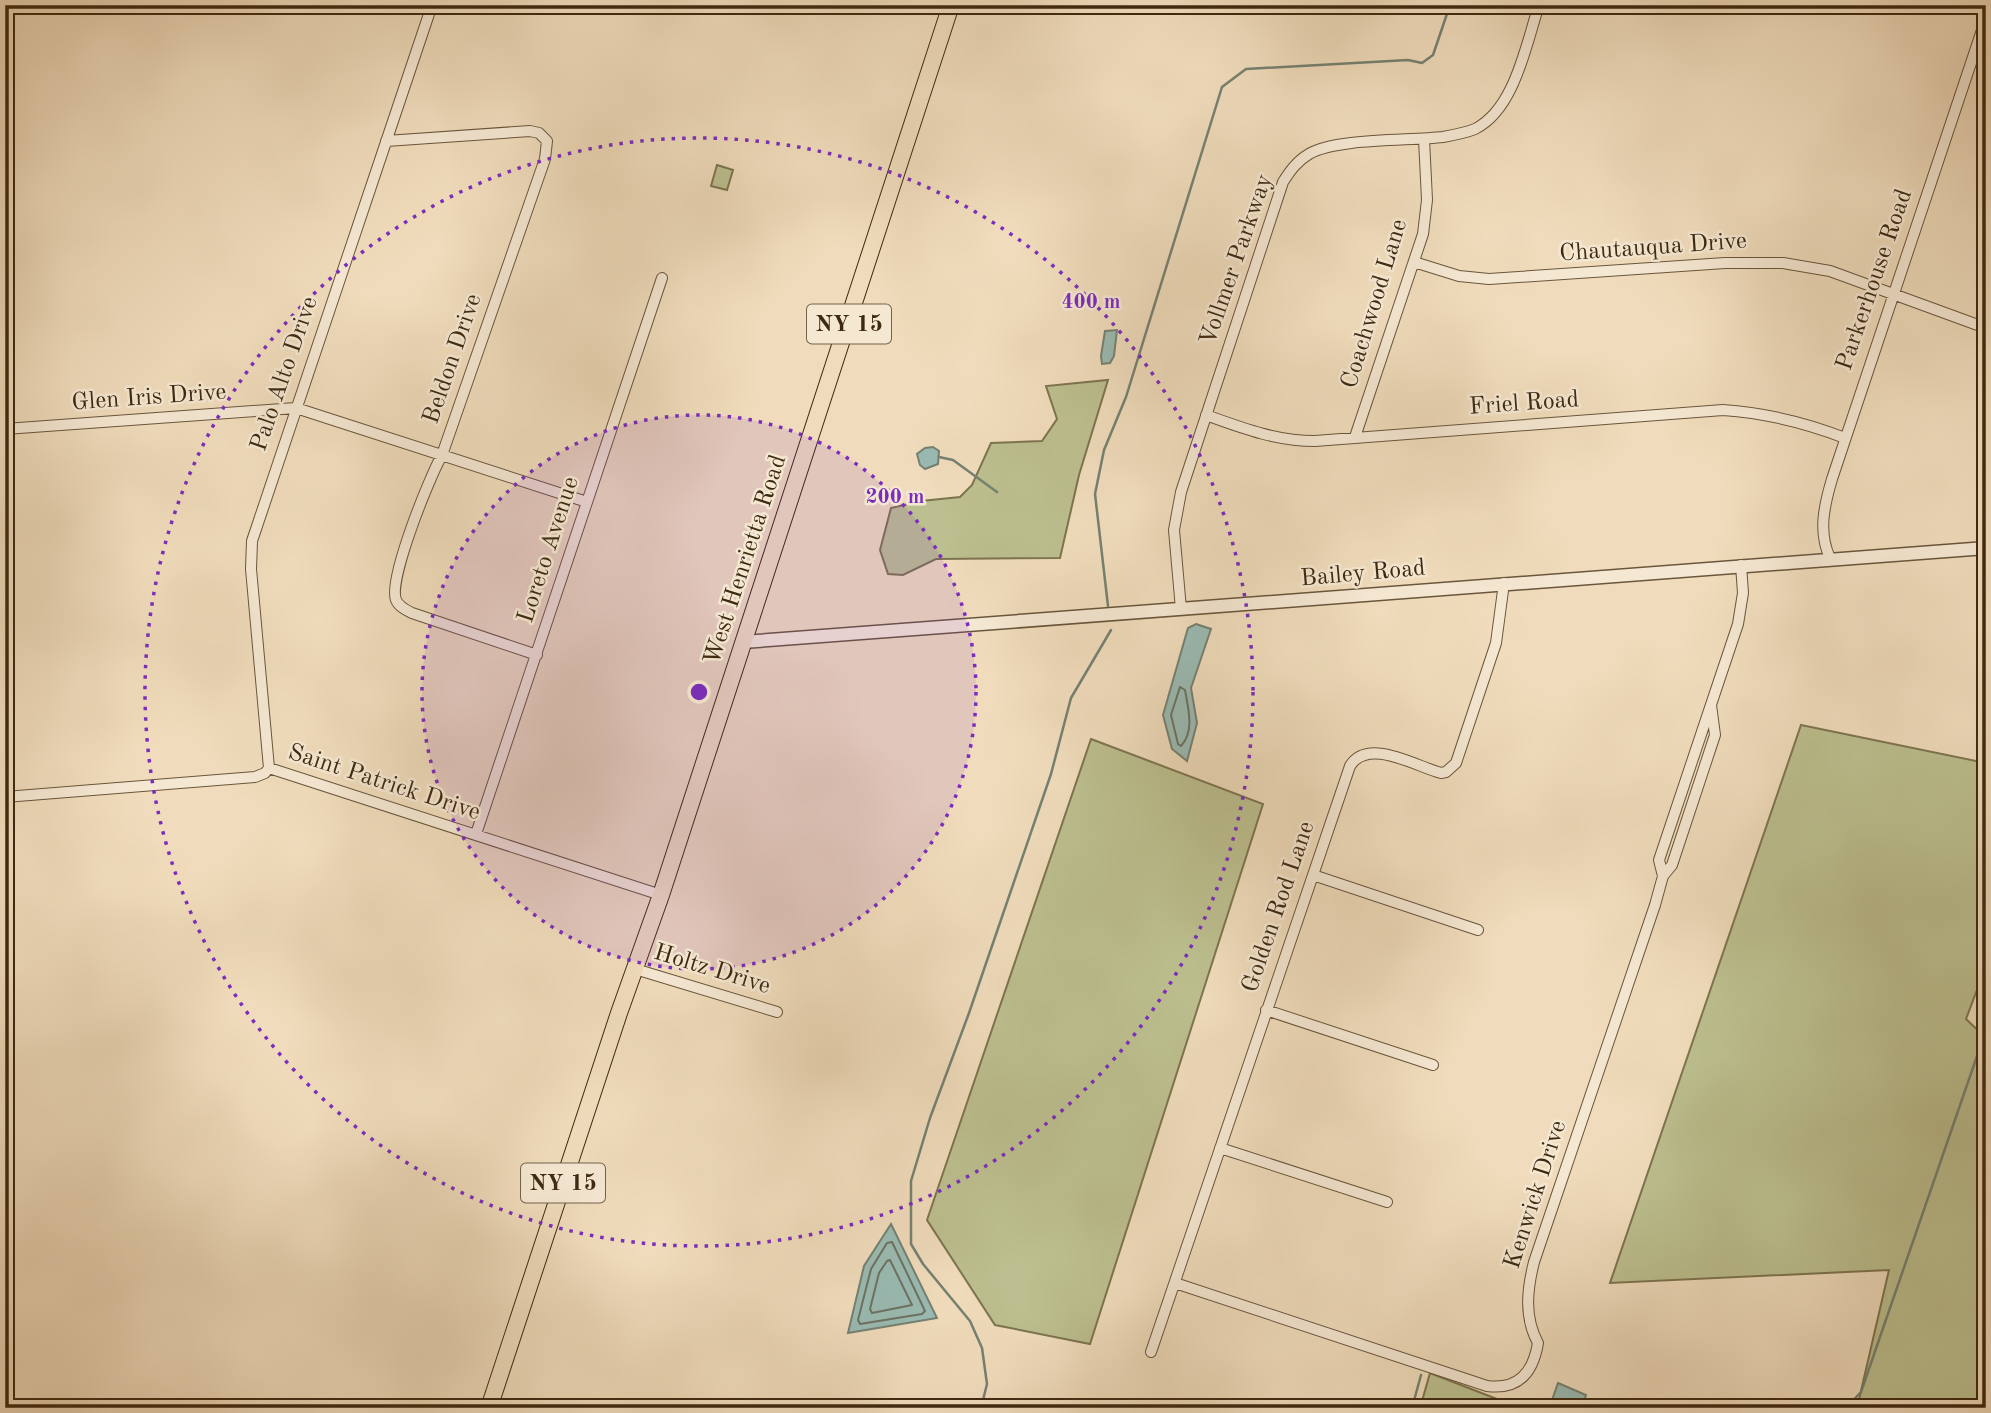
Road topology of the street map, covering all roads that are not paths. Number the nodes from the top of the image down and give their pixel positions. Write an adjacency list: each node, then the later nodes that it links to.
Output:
1 (432, 5): 6 (street, Palo Alto Drive)
2 (951, 5): 23 (main road, West Henrietta Road / NY 15)
3 (1539, 5): 5 (street, Vollmer Parkway)
4 (1986, 18): 9 (street, Parkerhouse Road)
5 (1424, 139): 7 (street, Coachwood Lane); 12 (street, Vollmer Parkway)
6 (386, 141): 11 (street, Palo Alto Drive); 16 (street, Beldon Drive)
7 (1414, 262): 9 (street, Chautauqua Drive); 14 (street, Coachwood Lane)
8 (662, 278): 17 (street, Loreto Avenue)
9 (1893, 293): 10 (street, Chautauqua Drive); 15 (street, Parkerhouse Road)
10 (1986, 328)
11 (296, 408): 13 (street, Glen Iris Drive); 16 (street); 25 (street, Palo Alto Drive)
12 (1206, 415): 14 (street, Friel Road); 22 (street, Vollmer Parkway)
13 (5, 429)
14 (1355, 438): 15 (street, Friel Road)
15 (1845, 438): 19 (street, Parkerhouse Road)
16 (442, 455): 17 (street); 24 (street, Beldon Drive)
17 (587, 502): 24 (street, Loreto Avenue)
18 (1986, 548): 19 (street, Bailey Road)
19 (1830, 558): 20 (street, Bailey Road)
20 (1741, 565): 21 (street, Bailey Road); 37 (street, Kenwick Drive)
21 (1504, 583): 22 (street, Bailey Road); 28 (street, Golden Rod Lane)
22 (1181, 609): 23 (street, Bailey Road)
23 (743, 642): 29 (main road, West Henrietta Road / NY 15)
24 (537, 655): 27 (street, Loreto Avenue)
25 (269, 768): 26 (street, Saint Patrick Drive); 27 (street, Saint Patrick Drive)
26 (5, 797)
27 (476, 834): 29 (street, Saint Patrick Drive)
28 (1312, 874): 30 (street); 32 (street, Golden Rod Lane)
29 (661, 895): 31 (main road, West Henrietta Road / NY 15)
30 (1478, 930)
31 (635, 969): 33 (street, Holtz Drive); 39 (main road, West Henrietta Road / NY 15)
32 (1266, 1010): 34 (street); 35 (street, Golden Rod Lane)
33 (777, 1012)
34 (1433, 1065)
35 (1220, 1147): 36 (street); 37 (street, Golden Rod Lane)
36 (1387, 1202)
37 (1175, 1283): 38 (street, Golden Rod Lane)
38 (1151, 1352)
39 (489, 1408)

